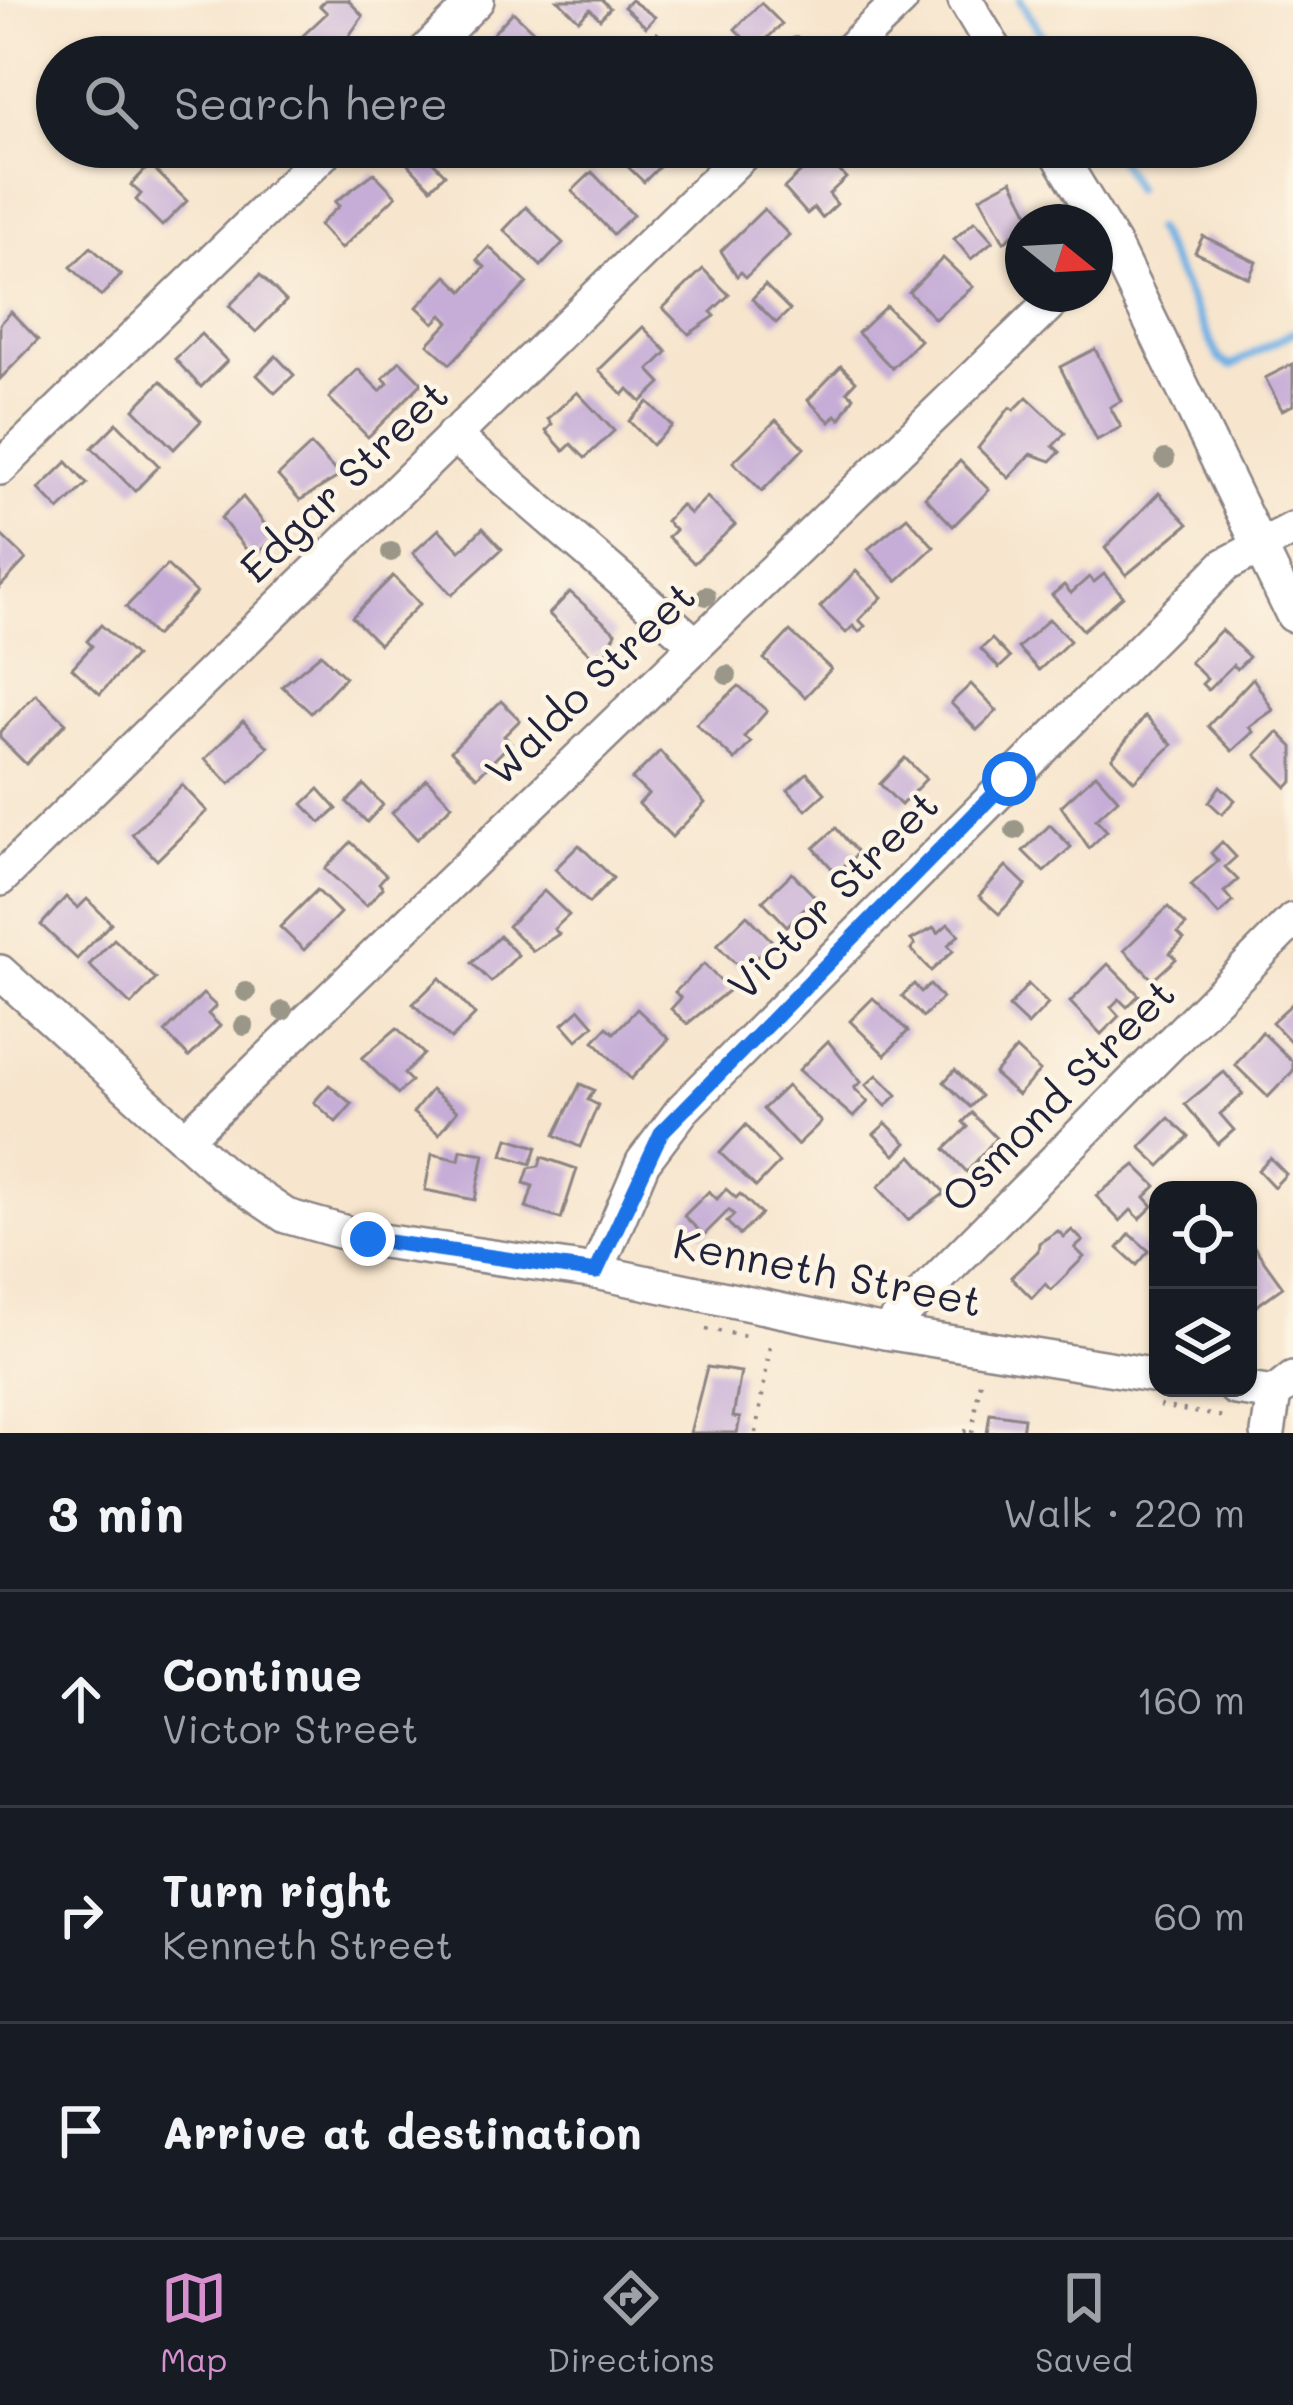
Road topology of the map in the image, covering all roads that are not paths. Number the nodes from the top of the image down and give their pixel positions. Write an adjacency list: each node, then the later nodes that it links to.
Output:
1 (477, 0): 4 (street)
2 (901, 0): 5 (street)
3 (965, 0): 6 (street)
4 (441, 36)
5 (864, 36)
6 (986, 36)
7 (308, 168): 14 (street)
8 (728, 168): 13 (street, Edgar Street)
9 (1064, 168): 10 (street)
10 (1081, 204)
11 (1113, 270): 16 (street)
12 (1041, 312): 18 (street, Waldo Street)
13 (453, 435): 18 (street); 19 (street, Edgar Street)
14 (0, 469)
15 (1293, 529): 16 (street, Victor Street)
16 (1260, 547): 17 (street); 23 (street, Victor Street)
17 (1293, 615)
18 (694, 643): 22 (street, Waldo Street)
19 (0, 879)
20 (1293, 920): 24 (street, Osmond Street)
21 (0, 972): 22 (street, Kenneth Street)
22 (185, 1139): 23 (street, Kenneth Street)
23 (596, 1272): 24 (street, Kenneth Street)
24 (885, 1332): 25 (street, Kenneth Street)
25 (1149, 1375)
26 (1284, 1387): 27 (street)
27 (1268, 1433)

